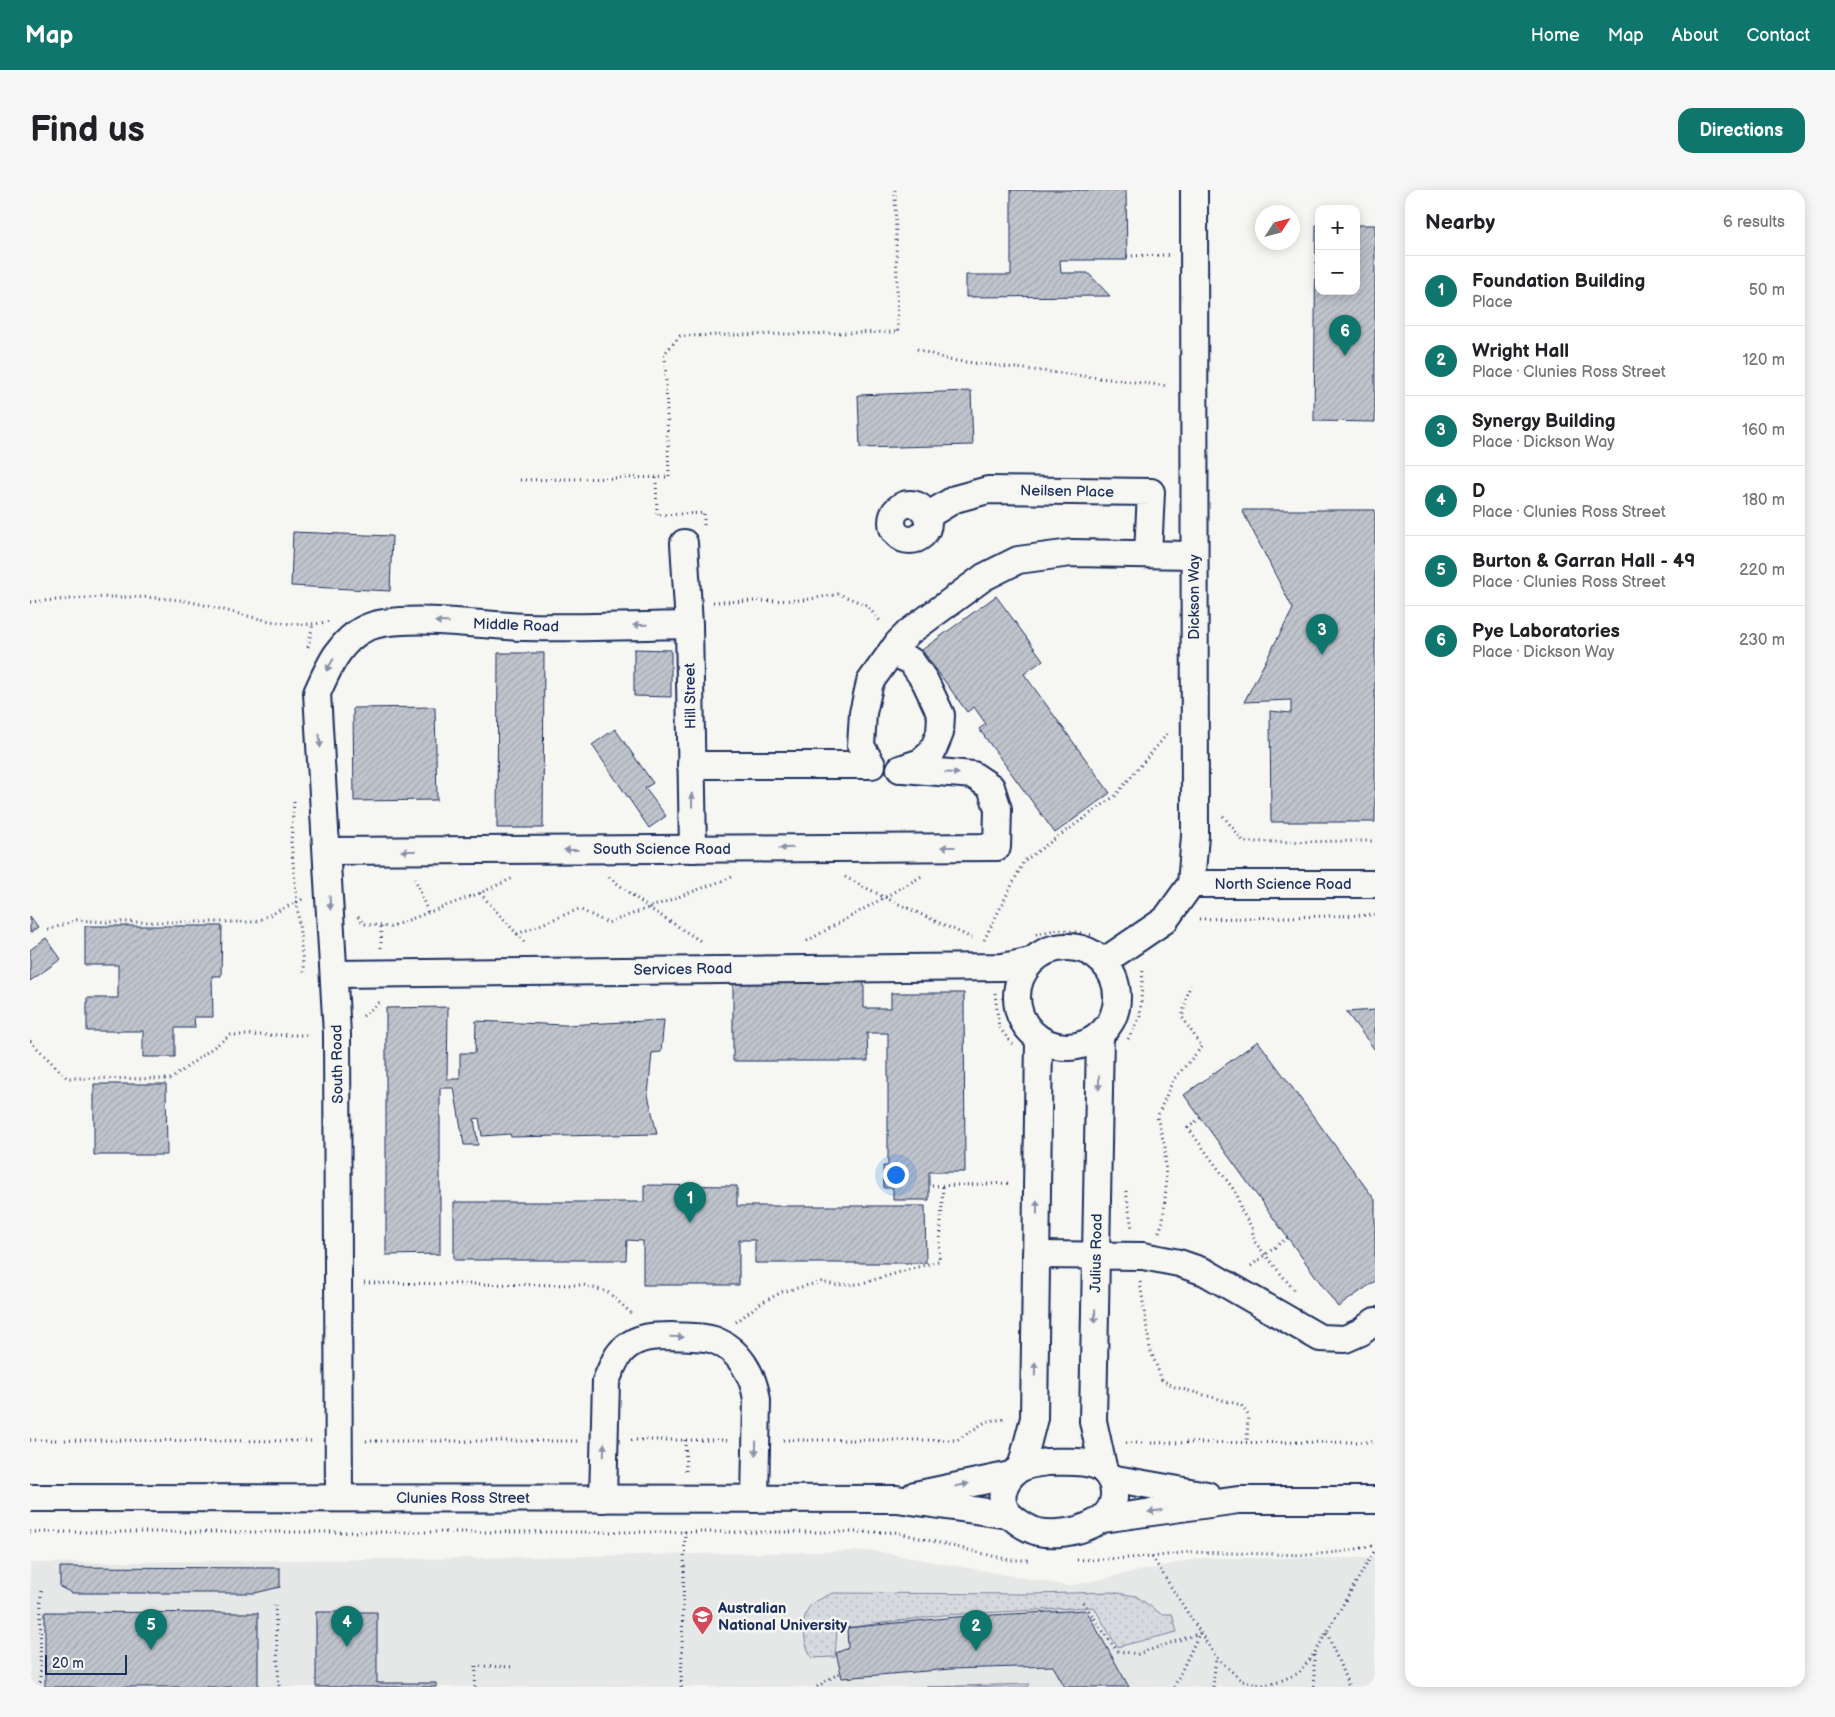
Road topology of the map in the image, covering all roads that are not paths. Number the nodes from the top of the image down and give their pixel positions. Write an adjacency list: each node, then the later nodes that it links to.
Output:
1 (1194, 190): 5 (street, Dickson Way)
2 (928, 516): 4 (street, Neilsen Place)
3 (684, 543): 6 (street, Hill Street)
4 (1148, 554): 5 (street); 8 (street)
5 (1194, 555): 14 (street, Dickson Way)
6 (688, 614): 7 (street, Middle Road, one-way to 7); 10 (street, Hill Street)
7 (348, 640): 13 (street, South Road, one-way to 13)
8 (895, 647): 9 (street); 11 (street)
9 (872, 764): 10 (street); 11 (street)
10 (691, 765): 12 (street, Hill Street, one-way to 10)
11 (904, 769): 12 (street, South Science Road, one-way to 12)
12 (693, 849): 13 (street, South Science Road, one-way to 13)
13 (326, 851): 18 (street, South Road, one-way to 18)
14 (1191, 884): 15 (street, North Science Road); 17 (street)
15 (1375, 884)
16 (1032, 948): 17 (street); 18 (street, Services Road); 20 (street)
17 (1103, 962): 19 (street)
18 (334, 974): 27 (street, South Road)
19 (1100, 1035): 20 (street); 22 (street, Julius Road, one-way to 22)
20 (1039, 1038): 21 (street, one-way to 20)
21 (1036, 1255): 22 (street); 24 (street, one-way to 21)
22 (1096, 1256): 23 (street); 25 (street, Julius Road, one-way to 25)
23 (1375, 1321)
24 (1016, 1471): 25 (street); 30 (street, Clunies Ross Street, one-way to 24); 33 (street)
25 (1107, 1474): 31 (street); 34 (street)
26 (30, 1498): 27 (street, Clunies Ross Street)
27 (339, 1498): 28 (street, Clunies Ross Street)
28 (603, 1499): 29 (street, Clunies Ross Street); 29 (street, one-way to 29)
29 (755, 1499): 30 (street, Clunies Ross Street)
30 (897, 1499): 33 (street, Clunies Ross Street)
31 (1238, 1500): 32 (street); 34 (street, one-way to 34)
32 (1375, 1500)
33 (1009, 1515): 34 (street)
34 (1102, 1519)

